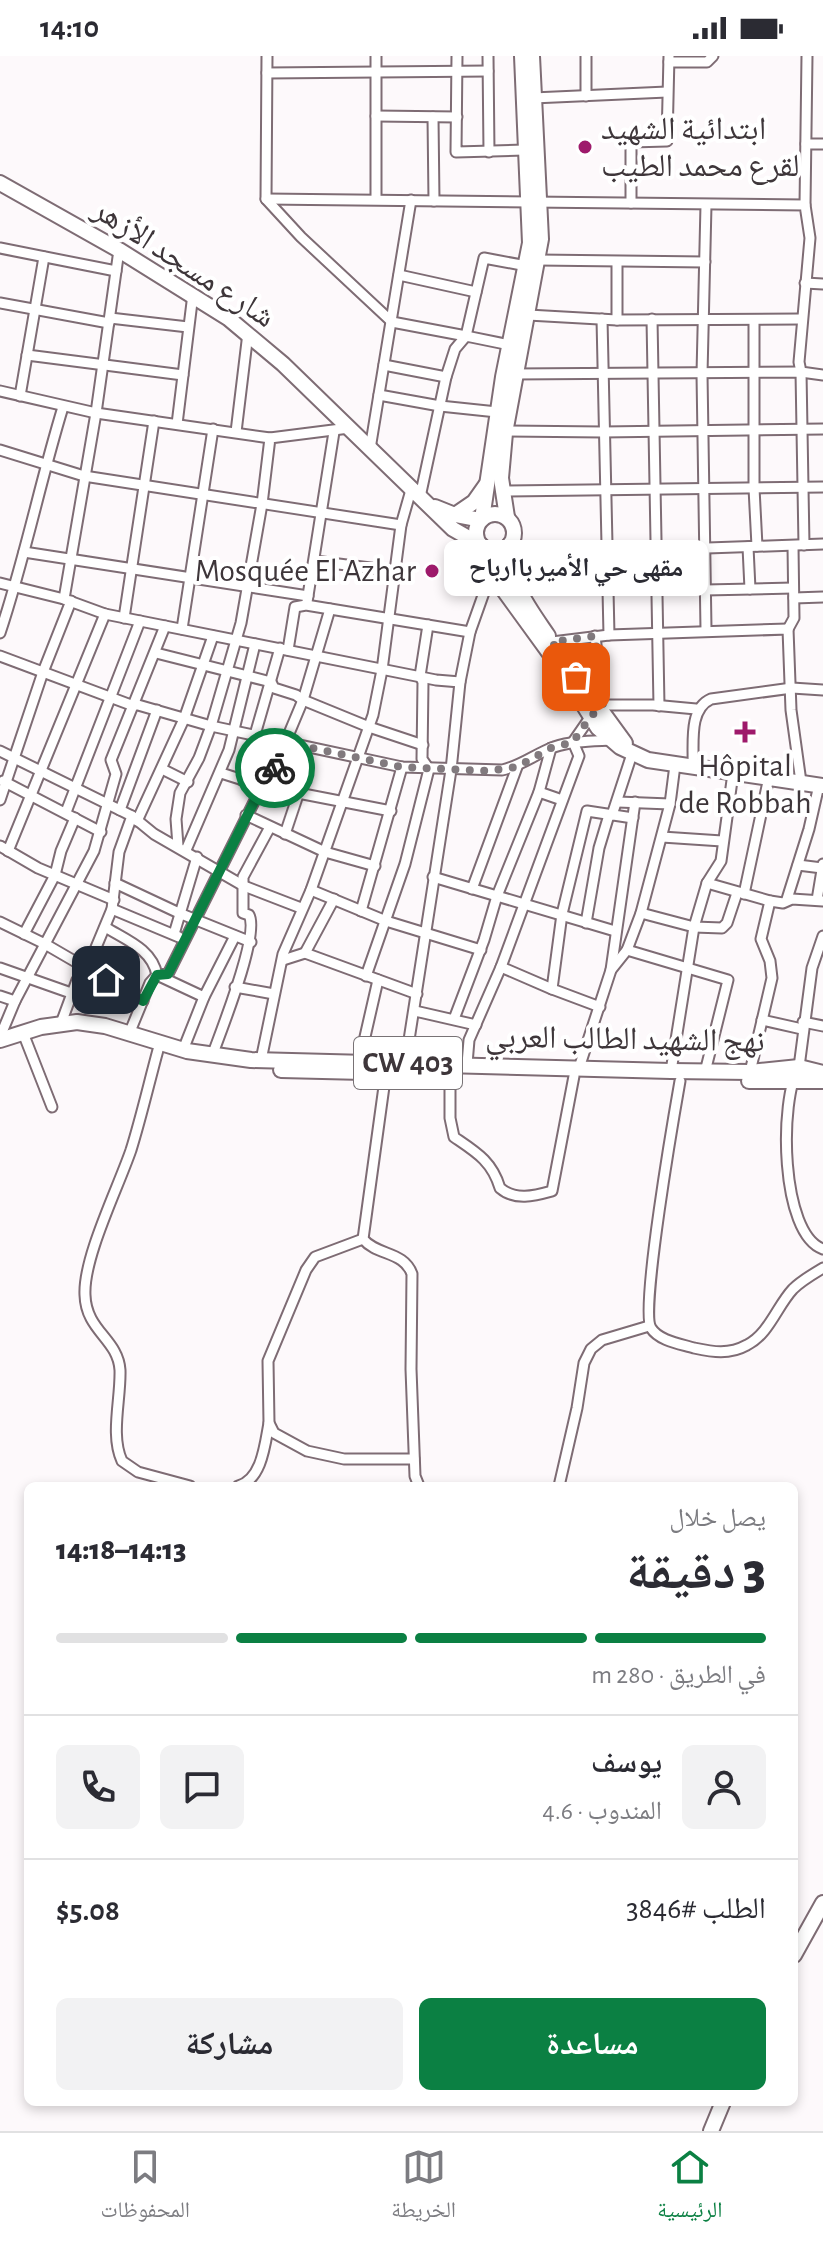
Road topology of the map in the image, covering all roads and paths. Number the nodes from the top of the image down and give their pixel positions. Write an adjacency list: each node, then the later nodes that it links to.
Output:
1 (267, 56): 14 (street)
2 (376, 56): 11 (street)
3 (457, 56): 12 (street)
4 (488, 56): 13 (street)
5 (522, 56): 23 (main road)
6 (532, 56): 17 (main road)
7 (586, 56): 16 (street)
8 (713, 56): 10 (street)
9 (807, 56): 21 (street)
10 (669, 59): 15 (street)
11 (376, 70): 12 (street); 14 (street); 18 (street)
12 (457, 71): 13 (street); 20 (street)
13 (488, 71): 24 (street)
14 (267, 73): 26 (street)
15 (667, 92): 16 (street); 31 (street)
16 (586, 96): 17 (street)
17 (533, 98): 30 (main road)
18 (376, 116): 19 (street); 27 (street)
19 (433, 117): 20 (street); 29 (street)
20 (457, 117): 24 (street)
21 (806, 144): 22 (street); 33 (street)
22 (823, 144)
23 (524, 150): 24 (street); 30 (main road)
24 (489, 152)
25 (0, 183): 35 (main road, شارع مسجد الأزهر)
26 (266, 199): 27 (street); 56 (street)
27 (376, 199): 28 (street)
28 (411, 200): 29 (street); 41 (street)
29 (434, 201): 30 (street)
30 (534, 203): 31 (street); 39 (main road)
31 (631, 203): 32 (street)
32 (706, 205): 33 (street); 38 (street)
33 (805, 205): 42 (street)
34 (0, 248): 36 (street)
35 (119, 250): 40 (street); 45 (main road, شارع مسجد الأزهر)
36 (44, 257): 40 (street); 47 (street)
37 (617, 262): 38 (street); 39 (street); 54 (street)
38 (705, 262): 51 (street)
39 (532, 263): 44 (street); 48 (main road); 60 (main road)
40 (116, 271): 53 (street)
41 (399, 275): 44 (street); 56 (street)
42 (805, 283): 43 (street); 52 (street)
43 (823, 284)
44 (476, 292): 59 (street)
45 (193, 294): 57 (street); 58 (main road, شارع مسجد الأزهر)
46 (0, 303): 47 (street)
47 (35, 309): 53 (street); 61 (street)
48 (528, 315): 49 (street); 66 (main road)
49 (602, 319): 54 (street); 70 (street)
50 (652, 319): 51 (street); 54 (street); 67 (street)
51 (704, 319): 55 (street); 68 (street)
52 (801, 319): 55 (street); 64 (street)
53 (110, 320): 57 (street); 63 (street)
54 (617, 320)
55 (754, 320): 65 (street)
56 (392, 322): 59 (street); 62 (street)
57 (188, 327): 69 (street)
58 (248, 333): 85 (main road, شارع مسجد الأزهر); 90 (street)
59 (466, 336): 60 (street); 72 (street)
60 (510, 345): 78 (main road)
61 (27, 355): 63 (street); 75 (street)
62 (384, 365): 72 (street); 74 (street)
63 (102, 366): 69 (street); 79 (street)
64 (801, 372): 65 (street); 71 (street); 83 (street)
65 (753, 373): 68 (street); 87 (street)
66 (514, 374): 70 (street); 88 (main road)
67 (653, 374): 68 (street); 70 (street); 89 (street)
68 (702, 374): 86 (street)
69 (183, 375): 81 (street)
70 (603, 375): 91 (street)
71 (823, 375)
72 (446, 377): 76 (street)
73 (0, 391): 75 (street)
74 (379, 395): 76 (street); 93 (street)
75 (20, 396): 77 (street)
76 (440, 406): 78 (street); 107 (street)
77 (63, 407): 79 (street); 95 (street)
78 (497, 412): 97 (main road)
79 (96, 413): 80 (street); 96 (street)
80 (154, 421): 81 (street); 98 (street)
81 (177, 424): 82 (street)
82 (213, 429): 90 (street); 106 (street)
83 (801, 429): 84 (street); 87 (street); 99 (street)
84 (823, 429)
85 (342, 430): 92 (street); 93 (main road, شارع مسجد الأزهر); 109 (street)
86 (703, 430): 87 (street); 89 (street); 102 (street)
87 (754, 430): 101 (street)
88 (505, 431): 91 (street); 104 (main road)
89 (653, 431): 91 (street); 103 (street)
90 (236, 432): 92 (street)
91 (603, 432): 105 (street)
92 (270, 438): 108 (street)
93 (370, 449): 107 (main road, شارع مسجد الأزهر)
94 (0, 450): 95 (street)
95 (45, 464): 96 (street); 122 (street)
96 (84, 476): 98 (street); 123 (street)
97 (489, 481): 110 (main road); 112 (main road)
98 (144, 485): 106 (street); 125 (street)
99 (803, 487): 100 (street); 101 (street); 115 (street)
100 (823, 487)
101 (754, 488): 102 (street); 117 (street)
102 (704, 489): 103 (street); 118 (street)
103 (655, 490): 105 (street); 120 (street)
104 (501, 491): 105 (street); 111 (main road)
105 (605, 492): 121 (street)
106 (204, 494): 108 (street); 128 (street)
107 (420, 497): 110 (main road, شارع مسجد الأزهر); 113 (street); 116 (main road, شارع مسجد الأزهر)
108 (262, 504): 109 (street); 130 (street)
109 (322, 512): 113 (street); 124 (street)
110 (455, 515): 112 (main road, شارع مسجد الأزهر)
111 (507, 517): 112 (main road); 119 (main road)
112 (482, 520): 116 (main road)
113 (401, 525): 127 (street)
114 (823, 544): 115 (street)
115 (798, 545): 117 (street); 134 (street)
116 (482, 546): 119 (main road); 126 (main road)
117 (753, 547): 118 (street); 132 (street)
118 (705, 548): 120 (street); 133 (street)
119 (510, 549): 121 (street); 155 (main road)
120 (656, 550): 121 (street); 149 (street)
121 (607, 551): 151 (street)
122 (24, 552): 123 (street); 131 (street)
123 (72, 558): 125 (street); 136 (street)
124 (315, 561): 127 (street); 137 (street)
125 (133, 568): 128 (street); 140 (street)
126 (492, 570): 148 (street); 178 (main road)
127 (394, 571): 141 (street)
128 (191, 577): 130 (street); 145 (street)
129 (0, 583): 131 (street)
130 (249, 586): 137 (street); 154 (street)
131 (15, 587): 136 (street); 150 (street)
132 (750, 589): 133 (street); 134 (street)
133 (705, 590): 146 (street)
134 (794, 593): 135 (street); 147 (street)
135 (823, 597)
136 (67, 600): 139 (street); 164 (street)
137 (307, 600): 138 (street); 157 (street)
138 (330, 609): 141 (street); 160 (street)
139 (105, 614): 140 (street); 169 (street)
140 (124, 618): 142 (street)
141 (388, 619): 143 (street); 162 (street)
142 (140, 621): 144 (street); 172 (street)
143 (428, 625): 148 (street); 166 (street)
144 (165, 626): 145 (street); 158 (street)
145 (182, 629): 152 (street)
146 (706, 629): 147 (street); 149 (street)
147 (788, 629): 170 (street)
148 (470, 632): 168 (street)
149 (658, 632): 151 (street); 175 (street)
150 (0, 633)
151 (609, 635): 153 (street)
152 (213, 636): 154 (street); 161 (street)
153 (595, 636): 155 (street); 178 (street)
154 (236, 640): 156 (street); 163 (street)
155 (552, 642): 178 (main road)
156 (255, 644): 157 (street); 165 (street)
157 (284, 649): 160 (street); 167 (street)
158 (156, 653): 161 (street); 174 (street)
159 (0, 656): 164 (street)
160 (317, 656): 162 (street); 173 (street)
161 (205, 664): 163 (street); 179 (street)
162 (382, 670): 166 (street); 181 (street)
163 (226, 671): 165 (street); 180 (street)
164 (43, 672): 169 (street); 191 (street)
165 (247, 676): 167 (street); 182 (street)
166 (420, 676): 168 (street); 187 (street)
167 (271, 682): 173 (street); 183 (street)
168 (460, 682): 201 (street)
169 (75, 685): 172 (street); 200 (street)
170 (792, 688): 171 (street); 176 (street); 208 (street)
171 (823, 690)
172 (111, 699): 174 (street); 211 (street)
173 (303, 700): 181 (street); 185 (street)
174 (131, 705): 177 (street); 219 (street)
175 (659, 706): 176 (street); 178 (street)
176 (696, 709): 197 (street)
177 (157, 710): 179 (street); 222 (street)
178 (598, 710): 184 (main road); 186 (street); 193 (main road)
179 (184, 719): 180 (street); 198 (street)
180 (211, 726): 182 (street); 207 (street)
181 (369, 727): 187 (street); 192 (street)
182 (234, 731): 183 (street); 202 (street)
183 (256, 736): 185 (street); 206 (street)
184 (610, 740): 186 (street); 190 (main road)
185 (284, 742): 192 (street); 209 (street)
186 (573, 742): 188 (street); 216 (street)
187 (423, 745): 199 (street)
188 (551, 748): 196 (street); 213 (street)
189 (0, 751): 191 (street)
190 (632, 754): 193 (main road); 217 (street)
191 (13, 757): 200 (street); 205 (street)
192 (360, 759): 195 (street); 220 (street)
193 (648, 760): 194 (main road)
194 (675, 765): 197 (main road); 221 (street)
195 (402, 767): 199 (street); 223 (street)
196 (517, 767): 201 (street); 249 (street)
197 (693, 767): 203 (main road)
198 (162, 769): 207 (street); 229 (street)
199 (429, 769): 201 (street); 265 (street)
200 (40, 770): 211 (street); 214 (street)
201 (451, 770): 244 (street)
202 (221, 773): 206 (street); 236 (street)
203 (733, 773): 204 (main road); 234 (street)
204 (769, 777): 208 (main road); 251 (street)
205 (3, 780): 214 (street); 215 (street)
206 (242, 780): 209 (street)
207 (188, 782): 236 (street)
208 (801, 782): 210 (main road)
209 (265, 786): 212 (street); 225 (street)
210 (821, 786): 239 (street)
211 (76, 789): 219 (street); 224 (street)
212 (299, 792): 220 (street); 232 (street)
213 (539, 792): 216 (street); 252 (street)
214 (30, 793): 224 (street); 235 (street)
215 (0, 800)
216 (562, 800): 257 (street)
217 (618, 802): 218 (street); 226 (street)
218 (635, 802): 221 (street); 228 (street)
219 (106, 803): 222 (street); 231 (street)
220 (343, 803): 223 (street); 237 (street)
221 (670, 804): 233 (street)
222 (120, 810): 229 (street)
223 (391, 811): 240 (street)
224 (66, 812): 227 (street)
225 (246, 815): 230 (street); 242 (street)
226 (610, 815): 228 (street); 263 (street); 267 (street)
227 (75, 818): 231 (street); 243 (street)
228 (633, 818): 270 (street)
229 (134, 819): 236 (street); 245 (street)
230 (270, 827): 232 (street); 248 (street)
231 (101, 832): 247 (street)
232 (285, 834): 237 (street)
233 (662, 837): 234 (street); 262 (street)
234 (722, 841): 246 (street)
235 (4, 848): 243 (street)
236 (182, 848): 238 (street)
237 (325, 852): 240 (street); 250 (street)
238 (197, 857): 242 (street); 261 (street)
239 (798, 865): 241 (street); 254 (street)
240 (375, 866): 260 (street)
241 (822, 866): 255 (street)
242 (219, 869): 248 (street); 264 (street)
243 (55, 875): 247 (street); 271 (street)
244 (433, 877): 249 (street); 272 (street)
245 (115, 883): 258 (street); 261 (street)
246 (707, 883): 251 (street); 269 (street)
247 (78, 885): 258 (street); 277 (street)
248 (244, 886): 259 (street); 276 (street)
249 (472, 889): 252 (street)
250 (311, 890): 253 (street); 259 (street)
251 (741, 894): 256 (street); 269 (street)
252 (497, 896): 257 (street); 278 (street)
253 (334, 899): 260 (street); 281 (street)
254 (787, 899): 255 (street); 256 (street)
255 (820, 900)
256 (770, 901): 304 (street)
257 (523, 902): 263 (street); 283 (street)
258 (113, 905): 268 (street); 275 (street)
259 (301, 908): 282 (street)
260 (361, 911): 265 (street)
261 (179, 913): 264 (street); 275 (street)
262 (641, 913): 269 (street); 279 (street)
263 (562, 914): 267 (street); 293 (street)
264 (196, 919): 273 (street); 275 (street)
265 (386, 921): 272 (street); 289 (street)
266 (0, 922): 271 (street)
267 (586, 923): 270 (street)
268 (105, 927): 285 (street); 288 (street)
269 (694, 927): 286 (street)
270 (615, 931): 287 (street)
271 (24, 934): 277 (street)
272 (424, 934): 278 (street); 296 (street)
273 (235, 936): 276 (street); 298 (street)
274 (823, 936): 280 (street)
275 (179, 937): 288 (street)
276 (251, 942): 292 (street)
277 (45, 944): 285 (street); 290 (street)
278 (481, 950): 303 (street)
279 (627, 950): 286 (street); 287 (street)
280 (821, 952): 306 (street)
281 (305, 953): 282 (street); 289 (street)
282 (283, 960): 295 (street)
283 (501, 967): 293 (street); 305 (street)
284 (0, 968): 290 (street)
285 (87, 969): 294 (street); 300 (street)
286 (687, 969): 322 (street); 327 (street)
287 (611, 970): 301 (street)
288 (157, 975): 298 (street); 300 (street)
289 (366, 976): 291 (street)
290 (27, 979): 294 (street); 299 (street)
291 (378, 980): 296 (street); 317 (street)
292 (235, 987): 295 (street); 315 (street)
293 (552, 989): 301 (street)
294 (71, 993): 308 (street)
295 (274, 994): 316 (street)
296 (417, 994): 302 (street)
297 (0, 996): 299 (street)
298 (204, 997): 314 (street)
299 (15, 1001): 310 (street)
300 (143, 1001): 309 (street)
301 (600, 1007): 321 (street)
302 (415, 1011): 303 (street); 319 (street)
303 (454, 1019): 305 (street)
304 (762, 1020): 306 (street); 323 (street)
305 (476, 1025): 318 (street)
306 (803, 1026): 307 (street); 325 (street)
307 (823, 1026)
308 (60, 1027): 309 (main road, نهج الشهيد الطالب العربي / CW 403); 310 (main road, نهج الشهيد الطالب العربي / CW 403); 311 (main road, نهج الشهيد الطالب العربي / CW 403); 313 (main road, نهج الشهيد الطالب العربي / CW 403)
309 (129, 1034): 314 (main road, نهج الشهيد الطالب العربي / CW 403)
310 (0, 1038)
311 (25, 1038): 312 (main road, نهج الشهيد الطالب العربي / CW 403); 329 (street)
312 (0, 1048)
313 (158, 1050): 320 (main road, نهج الشهيد الطالب العربي / CW 403); 336 (street)
314 (183, 1050): 315 (main road, نهج الشهيد الطالب العربي / CW 403)
315 (212, 1056): 316 (main road, نهج الشهيد الطالب العربي / CW 403)
316 (261, 1060): 317 (main road, نهج الشهيد الطالب العربي / CW 403)
317 (359, 1063): 319 (main road, نهج الشهيد الطالب العربي / CW 403)
318 (467, 1064): 319 (main road, نهج الشهيد الطالب العربي / CW 403); 321 (main road, نهج الشهيد الطالب العربي / CW 403)
319 (404, 1068): 320 (main road, نهج الشهيد الطالب العربي / CW 403); 324 (main road, نهج الشهيد الطالب العربي / CW 403)
320 (386, 1072): 330 (street)
321 (576, 1072): 324 (main road, نهج الشهيد الطالب العربي / CW 403); 324 (street); 327 (main road, نهج الشهيد الطالب العربي / CW 403)
322 (705, 1072): 323 (main road, نهج الشهيد الطالب العربي / CW 403); 327 (main road, نهج الشهيد الطالب العربي / CW 403)
323 (750, 1072): 325 (main road, نهج الشهيد الطالب العربي / CW 403)
324 (450, 1073)
325 (795, 1073): 326 (main road, نهج الشهيد الطالب العربي / CW 403); 327 (main road, نهج الشهيد الطالب العربي / CW 403); 328 (main road, نهج الشهيد الطالب العربي / CW 403); 331 (street)
326 (823, 1073)
327 (675, 1076): 333 (street)
328 (823, 1081)
329 (52, 1107)
330 (363, 1239): 334 (street); 335 (street)
331 (823, 1249)
332 (823, 1268): 333 (street)
333 (649, 1326): 339 (street)
334 (269, 1423): 335 (street); 337 (street)
335 (414, 1459): 338 (street)
336 (175, 1482)
337 (249, 1482)
338 (417, 1482)
339 (560, 1482)
340 (823, 1903): 341 (main road)
341 (798, 1948)
342 (721, 2106): 343 (main road)
343 (711, 2131)

